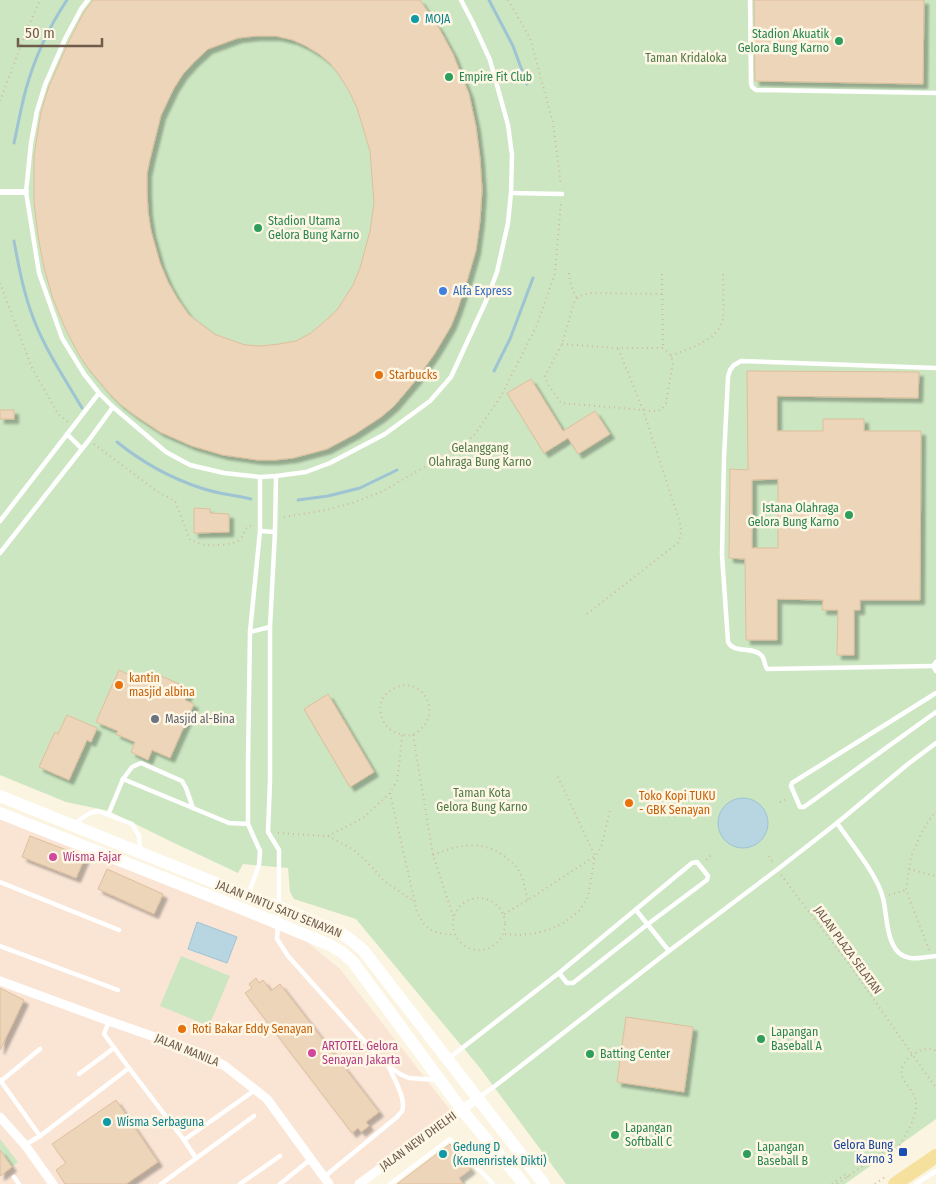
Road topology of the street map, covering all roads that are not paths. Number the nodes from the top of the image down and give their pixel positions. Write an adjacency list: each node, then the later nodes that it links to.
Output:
1 (88, 0): 6 (lane)
2 (461, 0): 7 (lane)
3 (750, 0): 4 (lane)
4 (936, 94)
5 (0, 192): 6 (street)
6 (26, 192): 10 (lane)
7 (511, 193): 8 (lane); 14 (lane)
8 (562, 194)
9 (936, 368): 22 (lane)
10 (99, 393): 11 (lane); 12 (lane)
11 (113, 407): 13 (lane); 15 (lane)
12 (67, 434): 13 (lane); 16 (lane)
13 (81, 448): 19 (lane)
14 (276, 476): 15 (lane); 18 (lane)
15 (260, 477): 17 (lane)
16 (0, 521)
17 (260, 531): 18 (lane); 21 (lane)
18 (275, 532): 20 (lane)
19 (0, 553)
20 (270, 627): 21 (lane); 38 (lane)
21 (250, 632): 33 (lane)
22 (935, 664): 23 (lane)
23 (936, 671)
24 (936, 693): 25 (lane)
25 (936, 712)
26 (936, 743): 32 (lane)
27 (123, 779): 29 (lane); 29 (lane); 31 (lane)
28 (0, 796): 34 (main road, JALAN PINTU SATU SENAYAN)
29 (193, 808): 33 (lane)
30 (0, 813): 39 (main road, JALAN PINTU SATU SENAYAN)
31 (108, 814): 34 (lane); 35 (lane)
32 (837, 822): 45 (lane); 46 (lane)
33 (248, 824): 37 (lane)
34 (72, 825): 35 (main road, JALAN PINTU SATU SENAYAN)
35 (140, 852): 37 (main road, JALAN PINTU SATU SENAYAN)
36 (0, 882): 43 (lane)
37 (248, 896): 38 (main road, JALAN PINTU SATU SENAYAN); 39 (lane)
38 (279, 907): 41 (lane); 53 (main road, JALAN PINTU SATU SENAYAN)
39 (243, 910): 41 (main road, JALAN PINTU SATU SENAYAN)
40 (636, 910): 42 (lane); 42 (lane); 47 (lane)
41 (277, 923): 54 (lane); 58 (main road, JALAN PINTU SATU SENAYAN)
42 (648, 924): 45 (lane); 47 (lane)
43 (119, 930)
44 (0, 946): 49 (lane)
45 (669, 951): 60 (lane)
46 (934, 956)
47 (559, 973): 53 (lane)
48 (0, 981): 50 (street, JALAN MANILA)
49 (118, 990)
50 (109, 1021): 51 (lane); 59 (street, JALAN MANILA)
51 (114, 1048): 55 (lane); 56 (lane)
52 (40, 1049): 57 (lane)
53 (447, 1059): 60 (main road, JALAN PINTU SATU SENAYAN)
54 (388, 1066): 58 (lane); 73 (lane)
55 (129, 1068): 64 (lane); 65 (lane)
56 (79, 1074)
57 (0, 1080): 64 (lane)
58 (440, 1080): 61 (main road, JALAN PINTU SATU SENAYAN)
59 (256, 1090): 65 (lane); 70 (street, JALAN MANILA)
60 (477, 1099): 61 (street, JALAN NEW DHELHI); 74 (main road, JALAN PINTU SATU SENAYAN)
61 (462, 1110): 74 (main road, JALAN PINTU SATU SENAYAN); 80 (street, JALAN NEW DHELHI)
62 (254, 1116): 69 (lane)
63 (0, 1117): 66 (street)
64 (40, 1136): 66 (lane)
65 (184, 1140): 69 (lane)
66 (25, 1145): 76 (street)
67 (280, 1156): 78 (lane)
68 (936, 1156): 83 (main road)
69 (196, 1158): 77 (lane)
70 (311, 1159): 73 (street, JALAN MANILA); 79 (lane)
71 (936, 1171): 84 (lane)
72 (14, 1177): 75 (lane)
73 (327, 1180)
74 (531, 1183)
75 (19, 1184)
76 (53, 1184)
77 (161, 1184)
78 (240, 1184)
79 (280, 1184)
80 (359, 1184)
81 (390, 1184): 82 (lane)
82 (493, 1184)
83 (895, 1184)
84 (916, 1184)

